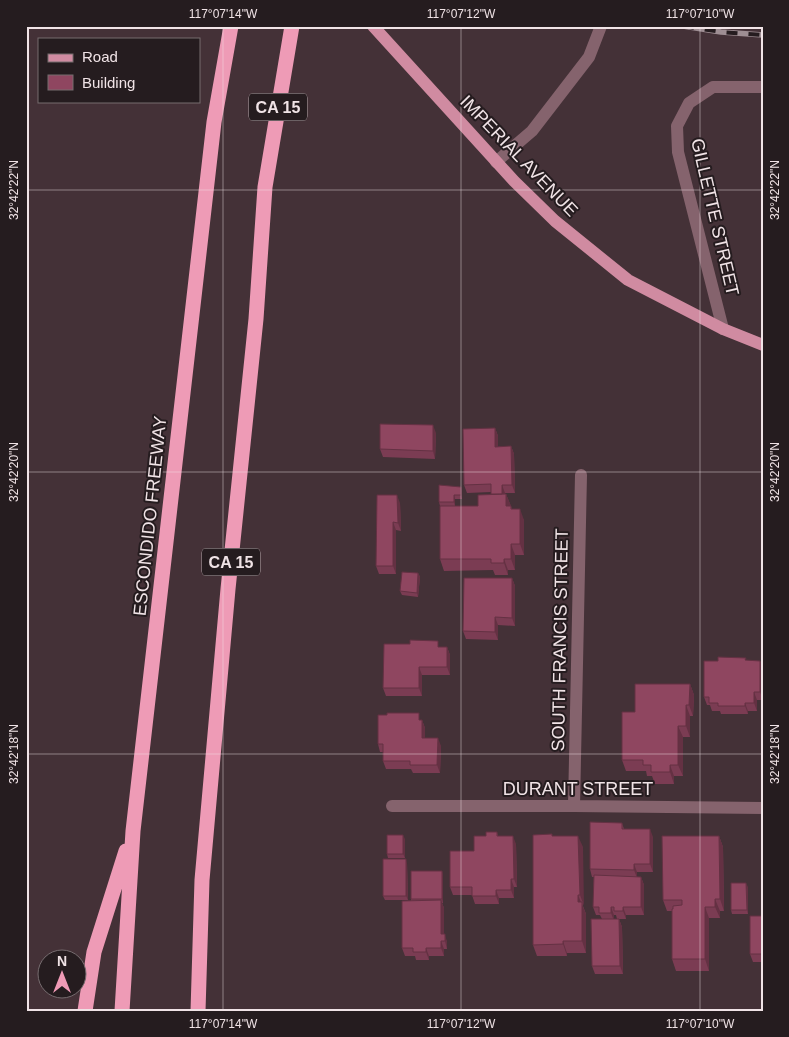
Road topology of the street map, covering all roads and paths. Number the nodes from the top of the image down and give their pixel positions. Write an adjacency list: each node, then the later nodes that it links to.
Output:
1 (231, 26): 13 (highway, ESCONDIDO FREEWAY)
2 (292, 26): 16 (highway, CA 15)
3 (373, 26): 6 (main road, IMPERIAL AVENUE)
4 (601, 26): 6 (street)
5 (763, 87): 7 (street, GILLETTE STREET)
6 (496, 162): 7 (main road, IMPERIAL AVENUE)
7 (723, 330): 8 (main road, IMPERIAL AVENUE)
8 (763, 345)
9 (581, 475): 11 (street, SOUTH FRANCIS STREET)
10 (392, 806): 11 (street, DURANT STREET)
11 (574, 806): 12 (street, DURANT STREET)
12 (763, 808)
13 (133, 831): 14 (highway); 15 (highway, ESCONDIDO FREEWAY)
14 (85, 1011)
15 (122, 1011)
16 (198, 1011)

